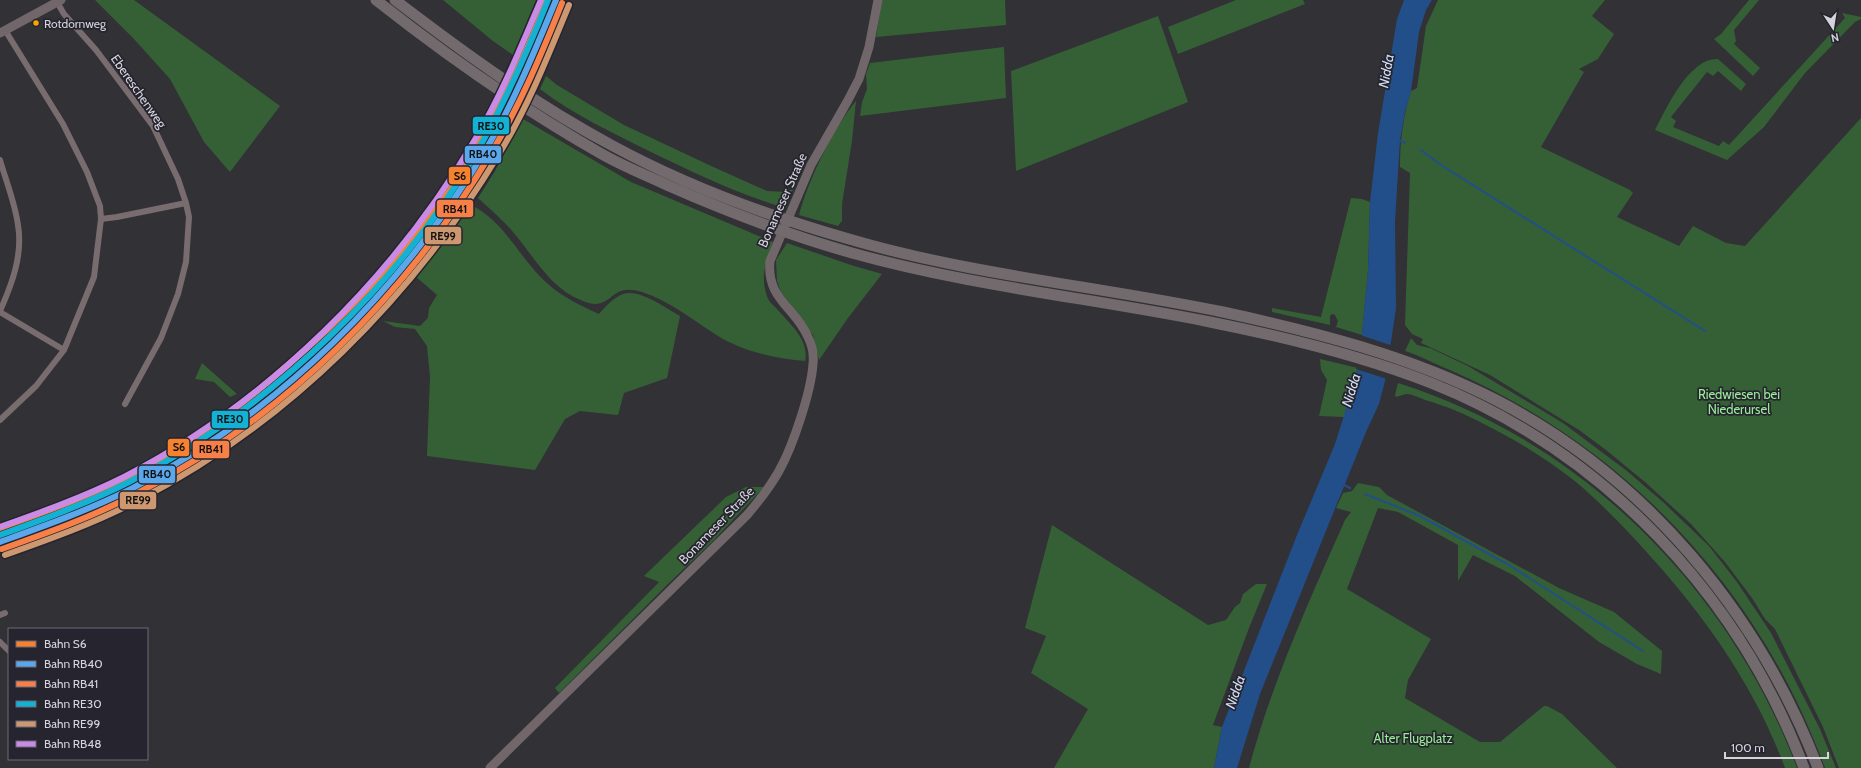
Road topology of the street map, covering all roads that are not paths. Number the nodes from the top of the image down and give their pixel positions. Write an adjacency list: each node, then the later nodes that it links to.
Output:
1 (376, 0): 16 (highway)
2 (395, 0): 17 (highway)
3 (878, 0): 15 (street, Bonameser Straße)
4 (59, 1): 5 (street); 7 (street, Ebereschenweg)
5 (3, 32): 8 (street)
6 (0, 160): 9 (street)
7 (186, 203): 8 (street); 11 (street, Ebereschenweg)
8 (101, 219): 10 (street)
9 (0, 311): 10 (street)
10 (64, 350): 12 (street)
11 (125, 404)
12 (0, 420)
13 (0, 642): 14 (street)
14 (8, 650)
15 (490, 768)
16 (1804, 768)
17 (1818, 768)

